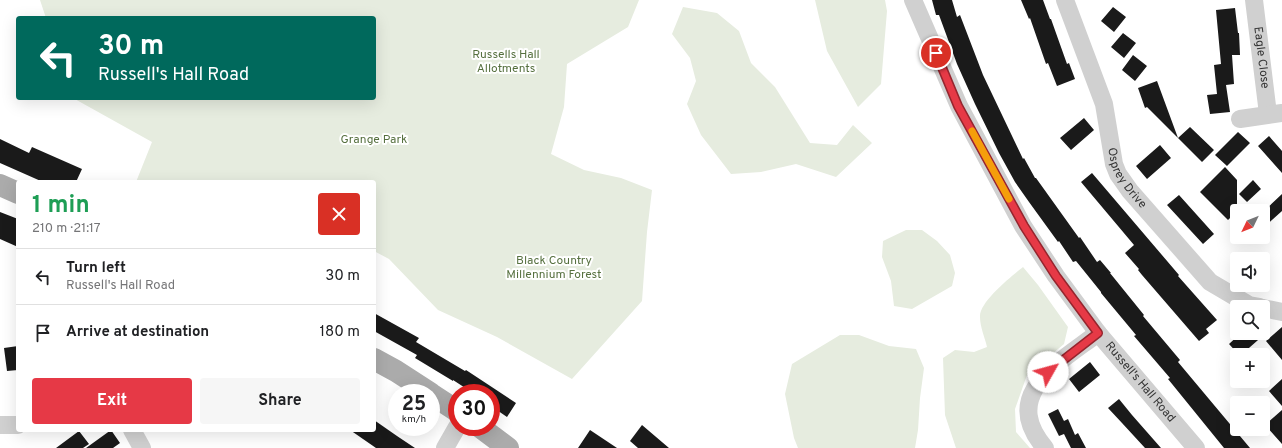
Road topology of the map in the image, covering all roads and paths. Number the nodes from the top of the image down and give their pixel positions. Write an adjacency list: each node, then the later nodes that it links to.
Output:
1 (913, 0): 11 (street, Russell's Hall Road)
2 (1064, 0): 8 (street, Osprey Drive)
3 (1254, 0): 4 (street, Eagle Close)
4 (1275, 113): 5 (street, Eagle Close)
5 (1240, 119)
6 (0, 185): 7 (main road)
7 (16, 192)
8 (1241, 300)
9 (1270, 309): 10 (street)
10 (1282, 312)
11 (1098, 333): 22 (street); 23 (street, Russell's Hall Road)
12 (376, 360): 13 (main road)
13 (416, 384)
14 (0, 425): 15 (street)
15 (16, 425)
16 (133, 432): 19 (street)
17 (452, 436): 20 (street)
18 (492, 436): 21 (main road)
19 (142, 448)
20 (446, 448)
21 (508, 448)
22 (1045, 448)
23 (1196, 448)

